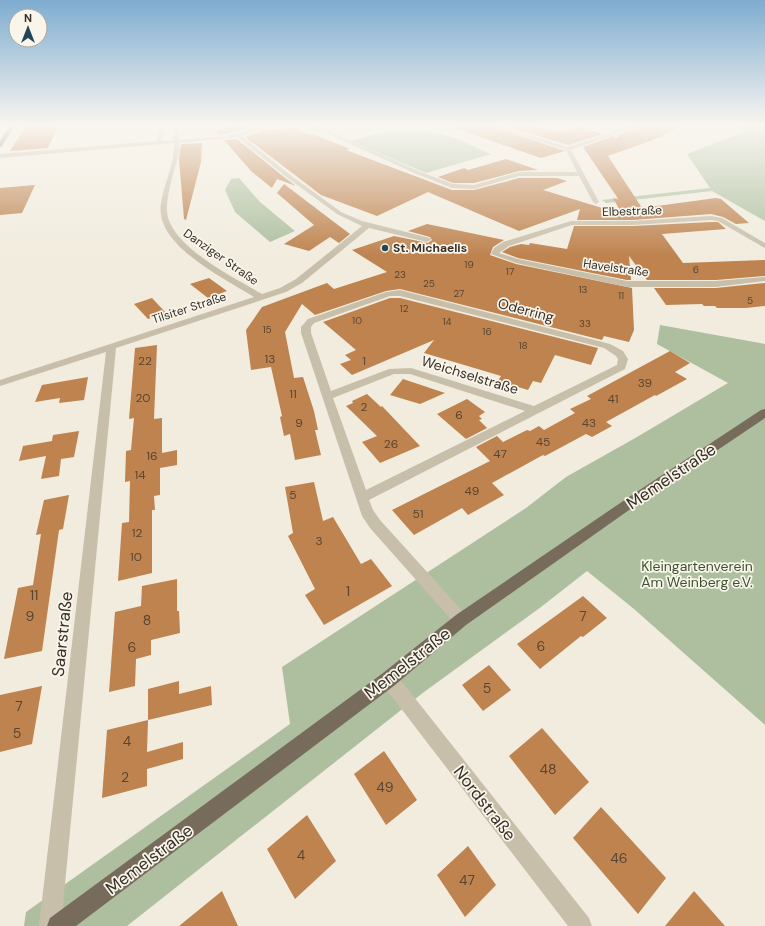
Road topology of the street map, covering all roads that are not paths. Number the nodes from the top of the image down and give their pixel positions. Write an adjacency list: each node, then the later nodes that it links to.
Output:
1 (172, 169): 12 (street, Danziger Straße)
2 (280, 169): 7 (street)
3 (410, 169): 5 (street)
4 (579, 169): 5 (street)
5 (582, 174): 6 (street)
6 (596, 202)
7 (368, 225): 8 (street); 12 (street, Tilsiter Straße)
8 (427, 240)
9 (765, 246): 10 (street, Elbestraße)
10 (497, 250): 11 (street, Havelstraße)
11 (765, 278)
12 (260, 297): 13 (street, Tilsiter Straße)
13 (111, 346): 14 (street, Tilsiter Straße); 21 (street, Saarstraße)
14 (0, 383)
15 (328, 396): 16 (street, Weichselstraße); 16 (street, Oderring); 18 (street, Oderring)
16 (534, 410): 18 (street, Oderring)
17 (765, 413): 19 (main road, Memelstraße)
18 (362, 498): 19 (street, Oderring)
19 (462, 620): 20 (main road, Memelstraße)
20 (389, 679): 22 (main road, Memelstraße); 23 (street, Nordstraße)
21 (50, 926)
22 (58, 926)
23 (581, 926)

